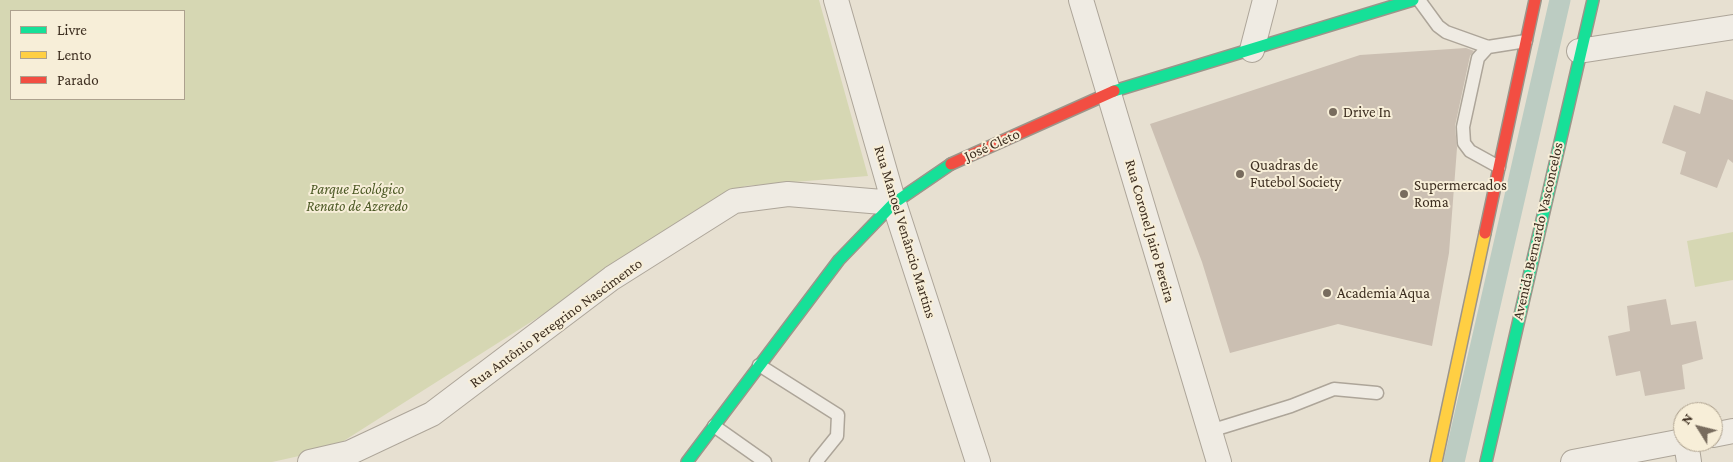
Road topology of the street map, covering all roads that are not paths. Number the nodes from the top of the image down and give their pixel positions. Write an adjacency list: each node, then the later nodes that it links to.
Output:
1 (836, 0): 17 (street, Rua Manoel Venâncio Martins)
2 (1081, 0): 15 (street, Rua Coronel Jairo Pereira)
3 (1265, 0): 13 (street)
4 (1367, 0): 9 (lane)
5 (1413, 0): 9 (main road, José Cleto)
6 (1419, 0): 12 (lane)
7 (1535, 0): 11 (main road)
8 (1593, 0): 14 (main road, Avenida Bernardo Vasconcelos)
9 (1368, 14): 13 (main road, José Cleto)
10 (1733, 27): 14 (street)
11 (1526, 41): 12 (lane); 16 (main road)
12 (1488, 47): 16 (lane)
13 (1252, 50): 15 (main road, José Cleto)
14 (1579, 51): 31 (main road, Avenida Bernardo Vasconcelos)
15 (1110, 93): 17 (main road, José Cleto); 21 (street, Rua Coronel Jairo Pereira)
16 (1499, 167): 30 (main road)
17 (894, 203): 18 (main road, José Cleto); 23 (street, Rua Antônio Peregrino Nascimento); 28 (street, Rua Manoel Venâncio Martins)
18 (759, 365): 20 (main road, José Cleto); 27 (lane)
19 (1377, 393): 21 (lane)
20 (714, 426): 25 (main road, José Cleto); 26 (lane)
21 (1210, 431): 29 (street, Rua Coronel Jairo Pereira)
22 (1673, 443): 32 (street)
23 (356, 458): 24 (street, Rua Antônio Peregrino Nascimento)
24 (310, 462)
25 (686, 462)
26 (765, 462)
27 (816, 462)
28 (978, 462)
29 (1219, 462)
30 (1436, 462)
31 (1486, 462)
32 (1573, 462)

